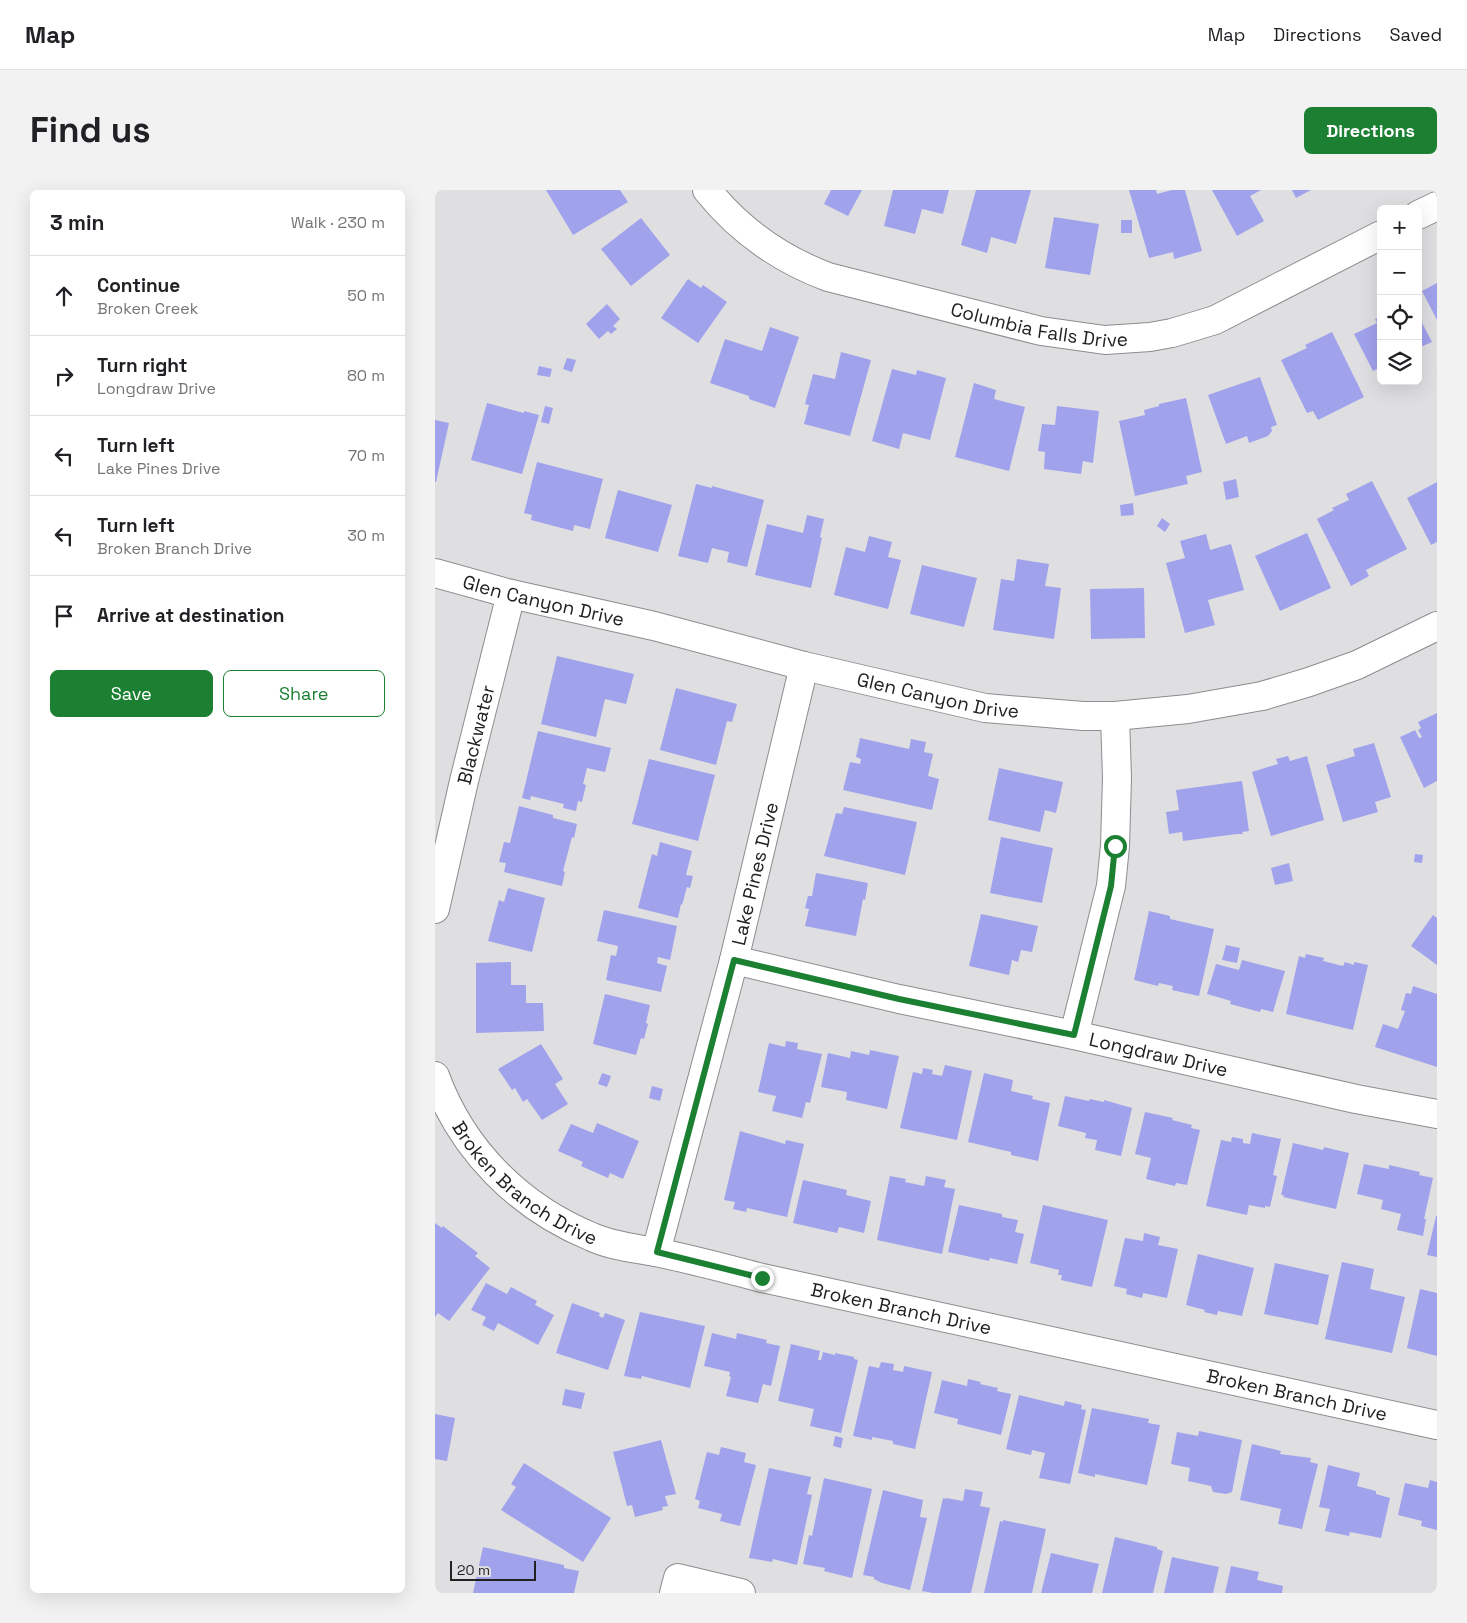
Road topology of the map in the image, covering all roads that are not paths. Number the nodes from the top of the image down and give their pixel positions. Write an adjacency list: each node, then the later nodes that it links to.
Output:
1 (707, 190): 4 (street, Columbia Falls Drive)
2 (1437, 206): 3 (street)
3 (1422, 213)
4 (1377, 237)
5 (435, 573): 6 (street, Glen Canyon Drive)
6 (511, 594): 8 (street, Glen Canyon Drive); 10 (street, Blackwater)
7 (1437, 626): 9 (street, Glen Canyon Drive)
8 (804, 666): 9 (street, Glen Canyon Drive); 11 (street, Lake Pines Drive)
9 (1115, 716): 12 (street)
10 (435, 909)
11 (734, 960): 12 (street, Longdraw Drive); 15 (street, Lake Pines Drive)
12 (1074, 1035): 14 (street, Longdraw Drive)
13 (435, 1076): 15 (street, Broken Branch Drive)
14 (1437, 1114)
15 (657, 1252): 16 (street, Broken Branch Drive)
16 (1437, 1425)
17 (674, 1593): 18 (street)
18 (741, 1593)

